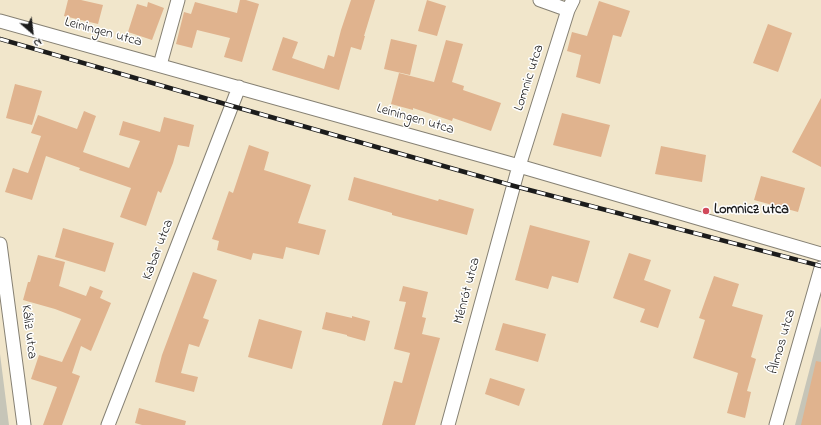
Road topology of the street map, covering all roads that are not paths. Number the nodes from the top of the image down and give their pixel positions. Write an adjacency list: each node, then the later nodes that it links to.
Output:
1 (178, 0): 5 (street)
2 (540, 0): 3 (street)
3 (571, 5): 7 (street, Lomnic utca)
4 (0, 21): 5 (street, Leiningen utca)
5 (160, 65): 6 (street, Leiningen utca)
6 (240, 87): 7 (street, Leiningen utca); 12 (street, Kabar utca)
7 (519, 166): 9 (street, Leiningen utca); 13 (street, Ménrót utca)
8 (0, 244): 11 (street, Káliz utca)
9 (821, 254)
10 (821, 268): 14 (street, Álmos utca)
11 (24, 425)
12 (108, 425)
13 (448, 425)
14 (776, 425)

